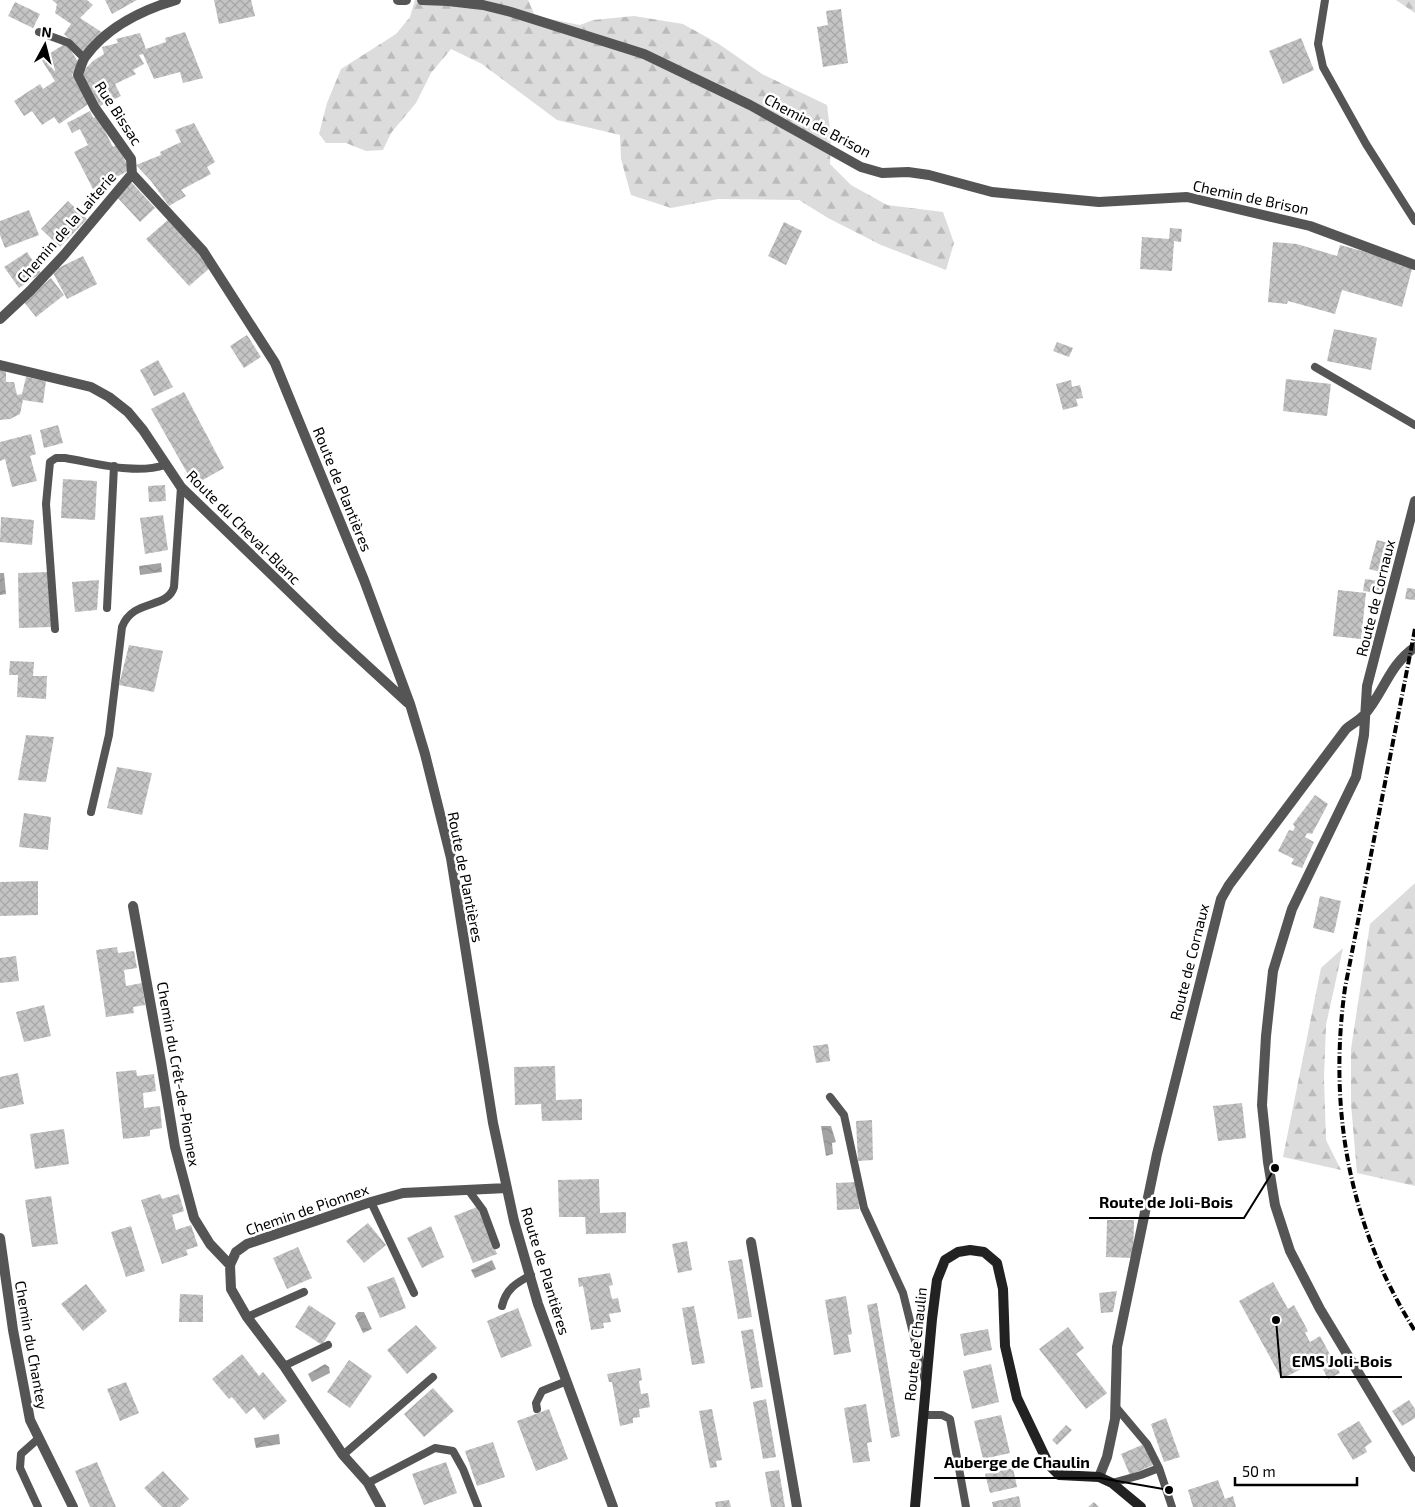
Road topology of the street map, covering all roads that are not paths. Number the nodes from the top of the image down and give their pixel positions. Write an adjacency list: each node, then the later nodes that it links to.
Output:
1 (176, 0): 7 (street)
2 (399, 0): 3 (street)
3 (406, 0)
4 (422, 0): 11 (street, Chemin de Brison)
5 (1324, 0): 9 (lane)
6 (39, 32): 7 (lane)
7 (84, 58): 8 (street, Rue Bissac)
8 (132, 174): 10 (street, Rue Bissac); 12 (street, Chemin de la Laiterie)
9 (1415, 221)
10 (203, 251): 23 (street, Route de Plantières)
11 (1415, 264)
12 (0, 319)
13 (0, 365): 16 (street, Route du Cheval-Blanc)
14 (1315, 367): 15 (lane)
15 (1415, 424)
16 (165, 465): 17 (lane); 18 (street, Route du Cheval-Blanc)
17 (114, 466): 20 (lane); 21 (lane)
18 (181, 488): 23 (street, Route du Cheval-Blanc); 25 (lane)
19 (1415, 502): 24 (street, Route de Cornaux)
20 (107, 608)
21 (55, 629)
22 (1415, 648): 24 (street)
23 (410, 704): 28 (street, Route de Plantières)
24 (1365, 715): 45 (street, Route de Cornaux); 50 (street)
25 (91, 812)
26 (133, 906): 34 (street, Chemin du Crêt-de-Pionnex)
27 (830, 1097): 44 (lane)
28 (507, 1188): 29 (street, Chemin de Pionnex); 35 (street, Route de Plantières)
29 (468, 1191): 30 (street, Chemin de Pionnex); 33 (lane)
30 (371, 1202): 34 (street, Chemin de Pionnex); 37 (lane)
31 (0, 1238): 48 (street, Chemin du Chantey)
32 (751, 1242): 60 (street)
33 (496, 1245)
34 (230, 1265): 39 (street)
35 (531, 1275): 38 (lane); 43 (street, Route de Plantières)
36 (304, 1292): 39 (lane)
37 (414, 1293)
38 (502, 1306)
39 (246, 1317): 41 (street)
40 (328, 1345): 41 (lane)
41 (284, 1366): 49 (street)
42 (433, 1377): 49 (lane)
43 (567, 1381): 46 (lane); 59 (street, Route de Plantières)
44 (926, 1386): 47 (street, Route de Chaulin); 52 (street, Route de Chaulin)
45 (1115, 1406): 51 (lane); 52 (street, Route de Cornaux)
46 (536, 1408)
47 (923, 1415): 61 (street, Route de Chaulin); 62 (lane)
48 (39, 1438): 55 (lane); 56 (street, Chemin du Chantey)
49 (343, 1455): 53 (street)
50 (1415, 1467)
51 (1159, 1468): 54 (lane); 64 (lane)
52 (1099, 1477): 54 (street, Route de Chaulin)
53 (368, 1483): 57 (street); 58 (lane)
54 (1112, 1483): 63 (street, Route de Chaulin)
55 (38, 1507)
56 (73, 1507)
57 (381, 1507)
58 (478, 1507)
59 (613, 1507)
60 (797, 1507)
61 (915, 1507)
62 (966, 1507)
63 (1140, 1507)
64 (1172, 1507)

